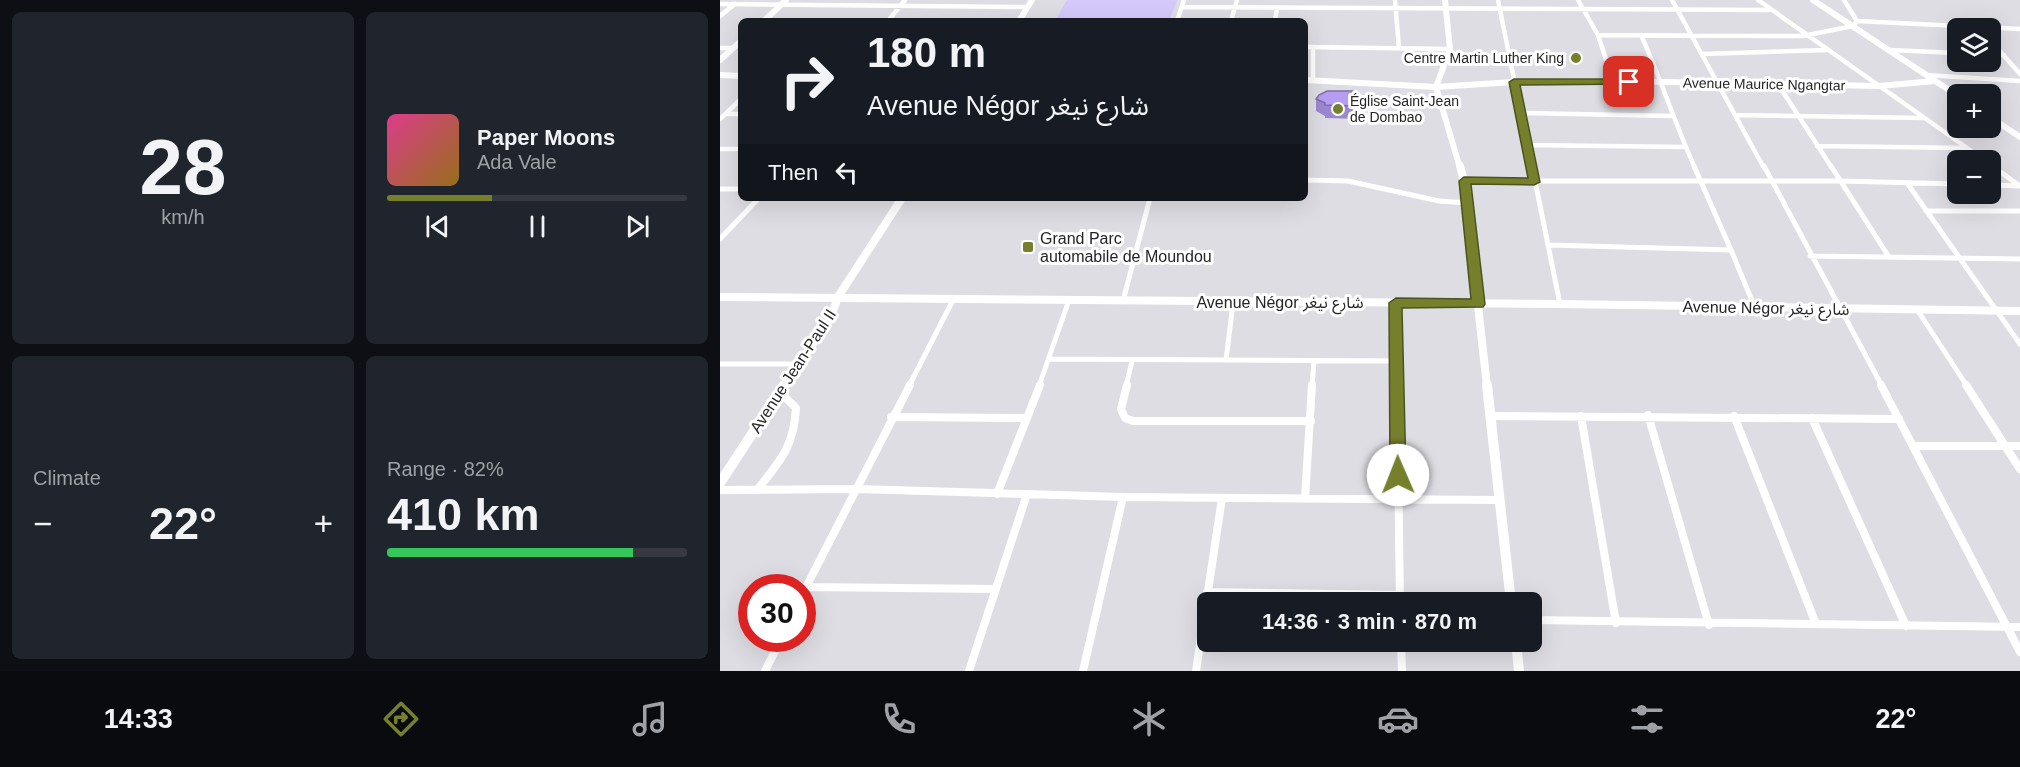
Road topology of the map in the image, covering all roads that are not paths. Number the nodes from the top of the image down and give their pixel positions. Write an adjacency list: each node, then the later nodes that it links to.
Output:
1 (740, 0): 16 (street)
2 (786, 0): 18 (street)
3 (905, 0): 19 (street)
4 (1032, 0): 20 (street)
5 (1184, 0): 21 (street)
6 (1237, 0): 22 (street)
7 (1312, 0): 24 (street)
8 (1395, 0): 25 (street)
9 (1498, 0): 26 (street)
10 (1578, 0): 27 (street)
11 (1672, 0): 28 (street)
12 (1758, 0): 29 (street)
13 (1813, 0): 37 (street)
14 (1844, 0): 37 (street)
15 (720, 4): 16 (street)
16 (735, 4): 18 (street); 30 (street)
17 (1446, 4): 25 (street); 26 (street); 51 (street)
18 (781, 5): 19 (street); 31 (street)
19 (900, 6): 20 (street); 32 (street)
20 (1028, 7): 33 (street)
21 (1182, 7): 22 (street); 34 (street)
22 (1235, 7): 23 (street); 35 (street)
23 (1277, 8): 24 (street); 36 (street)
24 (1312, 8): 25 (street)
25 (1396, 8): 50 (street)
26 (1500, 9): 27 (street); 68 (street)
27 (1583, 9): 28 (street); 44 (street)
28 (1677, 9): 29 (street); 42 (street)
29 (1769, 10): 43 (street)
30 (720, 16)
31 (767, 18)
32 (890, 18)
33 (1021, 18)
34 (1178, 18)
35 (1232, 18)
36 (1275, 18)
37 (1855, 23): 38 (street); 43 (street); 53 (street)
38 (1947, 27)
39 (2001, 29): 40 (street)
40 (2020, 29)
41 (1641, 35): 42 (street); 44 (street); 69 (street)
42 (1692, 35): 43 (street); 56 (street)
43 (1810, 35): 52 (street)
44 (1598, 36): 65 (street)
45 (738, 44): 49 (street)
46 (1308, 47): 47 (street)
47 (1313, 47): 50 (street); 64 (street)
48 (720, 48): 49 (street)
49 (734, 48): 59 (street)
50 (1399, 48): 51 (street)
51 (1450, 49): 73 (street)
52 (1828, 50): 56 (street); 72 (street)
53 (1889, 50): 55 (street); 62 (street)
54 (2001, 52): 58 (street)
55 (1947, 53)
56 (1702, 54): 70 (street)
57 (2001, 55): 58 (street)
58 (2004, 55): 60 (street)
59 (720, 60)
60 (2020, 74)
61 (720, 75): 63 (street)
62 (1926, 75): 66 (street); 67 (street)
63 (738, 76)
64 (1309, 80): 73 (street, Avenue Maurice Ngangtar)
65 (1613, 81): 68 (street, Avenue Maurice Ngangtar); 69 (street, Avenue Maurice Ngangtar)
66 (1935, 81): 72 (street, Avenue Maurice Ngangtar); 74 (street)
67 (2020, 81)
68 (1514, 82): 73 (street, Avenue Maurice Ngangtar); 76 (street)
69 (1662, 82): 70 (street, Avenue Maurice Ngangtar); 80 (street)
70 (1719, 84): 71 (street, Avenue Maurice Ngangtar); 79 (street)
71 (1778, 84): 72 (street, Avenue Maurice Ngangtar); 81 (street)
72 (1878, 86): 82 (street)
73 (1436, 87): 95 (street)
74 (1947, 89)
75 (738, 102): 77 (street)
76 (1521, 113): 80 (street); 86 (street)
77 (726, 114): 78 (street); 83 (street)
78 (738, 114)
79 (1737, 115): 81 (street); 97 (street)
80 (1672, 116): 88 (street)
81 (1798, 117): 82 (street); 87 (street)
82 (1924, 118): 90 (street)
83 (720, 119)
84 (2001, 124): 85 (street)
85 (2020, 137)
86 (1527, 145): 88 (street); 98 (street)
87 (1817, 146): 90 (street); 99 (street)
88 (1685, 147): 96 (street)
89 (720, 148): 91 (street)
90 (1967, 148): 92 (street)
91 (738, 149)
92 (1970, 150)
93 (2001, 173): 103 (street)
94 (1308, 180): 109 (street)
95 (1464, 181): 98 (street); 109 (street)
96 (1700, 181): 97 (street); 98 (street); 114 (street)
97 (1770, 181): 99 (street); 115 (street)
98 (1534, 182): 113 (street)
99 (1840, 182): 100 (street); 116 (street)
100 (1907, 183): 101 (street); 110 (street)
101 (1947, 184)
102 (2001, 185): 103 (street)
103 (2020, 186)
104 (720, 189): 105 (street)
105 (738, 189)
106 (756, 201): 112 (street)
107 (900, 201): 120 (street, Avenue Jean-Paul II)
108 (1149, 201): 123 (street)
109 (1467, 203): 126 (street)
110 (1926, 211): 111 (street); 117 (street)
111 (2020, 211)
112 (720, 239)
113 (1549, 244): 114 (street); 127 (street)
114 (1731, 250): 128 (street)
115 (1810, 256): 116 (street); 129 (street)
116 (1889, 257): 117 (street)
117 (1959, 258): 118 (street); 131 (street)
118 (2020, 259)
119 (720, 297): 120 (street, Avenue Négor شارع نيغر)
120 (838, 297): 121 (street, Avenue Négor شارع نيغر); 140 (street, Avenue Jean-Paul II)
121 (952, 300): 122 (street, Avenue Négor شارع نيغر); 146 (street)
122 (1069, 300): 123 (street, Avenue Négor شارع نيغر); 134 (street)
123 (1123, 301): 124 (street, Avenue Négor شارع نيغر)
124 (1233, 303): 125 (street, Avenue Négor شارع نيغر); 135 (street)
125 (1396, 303): 126 (street, Avenue Négor شارع نيغر); 138 (street)
126 (1478, 304): 127 (street, Avenue Négor شارع نيغر); 142 (street)
127 (1560, 304): 128 (street, Avenue Négor شارع نيغر)
128 (1755, 308): 129 (street, Avenue Négor شارع نيغر)
129 (1839, 309): 130 (street, Avenue Négor شارع نيغر); 149 (street)
130 (1918, 311): 131 (street, Avenue Négor شارع نيغر); 152 (street)
131 (1996, 311): 132 (street, Avenue Négor شارع نيغر); 133 (street)
132 (2020, 311)
133 (2020, 344)
134 (1050, 359): 136 (street); 147 (street)
135 (1226, 360): 136 (street); 137 (street)
136 (1132, 361): 150 (street)
137 (1314, 361): 138 (street); 150 (street)
138 (1396, 361): 164 (street)
139 (720, 364): 140 (street)
140 (798, 364): 141 (street, Avenue Jean-Paul II)
141 (780, 392): 155 (street, Avenue Jean-Paul II); 158 (street)
142 (1490, 416): 143 (street); 165 (street)
143 (1581, 416): 144 (street); 173 (street)
144 (1648, 416): 145 (street); 175 (street)
145 (1734, 416): 148 (street); 174 (street)
146 (891, 417): 147 (street); 156 (street)
147 (1027, 418): 159 (street)
148 (1812, 418): 149 (street); 176 (street)
149 (1899, 419): 151 (street)
150 (1311, 421): 163 (street)
151 (1914, 446): 152 (street); 177 (street)
152 (2005, 446): 153 (street); 154 (street)
153 (2020, 446)
154 (2020, 469)
155 (720, 483)
156 (857, 489): 158 (street); 159 (street); 166 (street)
157 (720, 490): 158 (street)
158 (757, 490)
159 (998, 494): 160 (street)
160 (1027, 494): 161 (street); 168 (street)
161 (1123, 497): 162 (street); 186 (street)
162 (1222, 498): 163 (street); 169 (street)
163 (1305, 498): 164 (street)
164 (1398, 498): 165 (street); 170 (street)
165 (1499, 500): 171 (street)
166 (813, 574)
167 (816, 586): 168 (street)
168 (995, 589): 185 (street)
169 (1207, 592)
170 (1400, 592)
171 (1510, 592)
172 (1542, 620): 173 (street)
173 (1616, 622): 175 (street)
174 (1816, 624): 175 (street); 176 (street)
175 (1709, 625)
176 (1906, 626): 177 (street)
177 (2007, 627): 178 (street); 183 (street)
178 (2020, 627)
179 (774, 652): 184 (street)
180 (1199, 652): 187 (street)
181 (1401, 652): 188 (street)
182 (1517, 652): 189 (street)
183 (2020, 652)
184 (765, 671)
185 (969, 671)
186 (1083, 671)
187 (1196, 671)
188 (1402, 671)
189 (1519, 671)

